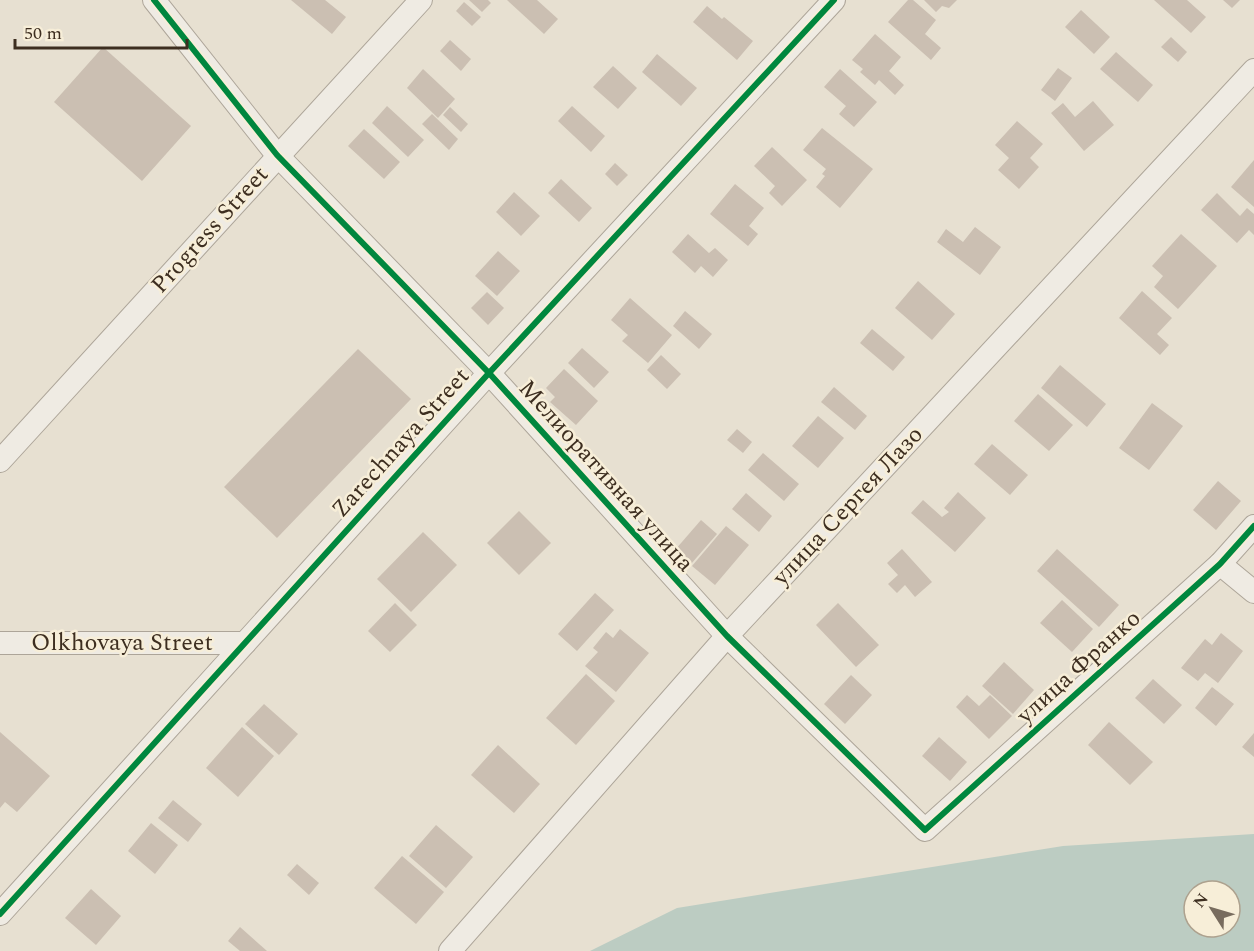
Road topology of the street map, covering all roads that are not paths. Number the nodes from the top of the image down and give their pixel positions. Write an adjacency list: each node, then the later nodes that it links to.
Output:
1 (154, 0): 5 (street, Мелиоративная улица)
2 (421, 0): 5 (street, Progress Street)
3 (834, 0): 6 (street, Zarechnaya Street)
4 (1254, 70): 11 (street, улица Сергея Лазо)
5 (277, 155): 6 (street, Мелиоративная улица); 7 (street, Progress Street)
6 (489, 373): 11 (street, Мелиоративная улица); 13 (street, Zarechnaya Street)
7 (0, 461)
8 (1254, 526): 9 (street, улица Франко)
9 (1220, 564): 10 (street); 14 (street, улица Франко)
10 (1254, 592)
11 (727, 636): 14 (street, Мелиоративная улица); 16 (street, улица Сергея Лазо)
12 (0, 643): 13 (street, Olkhovaya Street)
13 (245, 643): 15 (street, Zarechnaya Street)
14 (925, 830)
15 (0, 914)
16 (450, 951)

